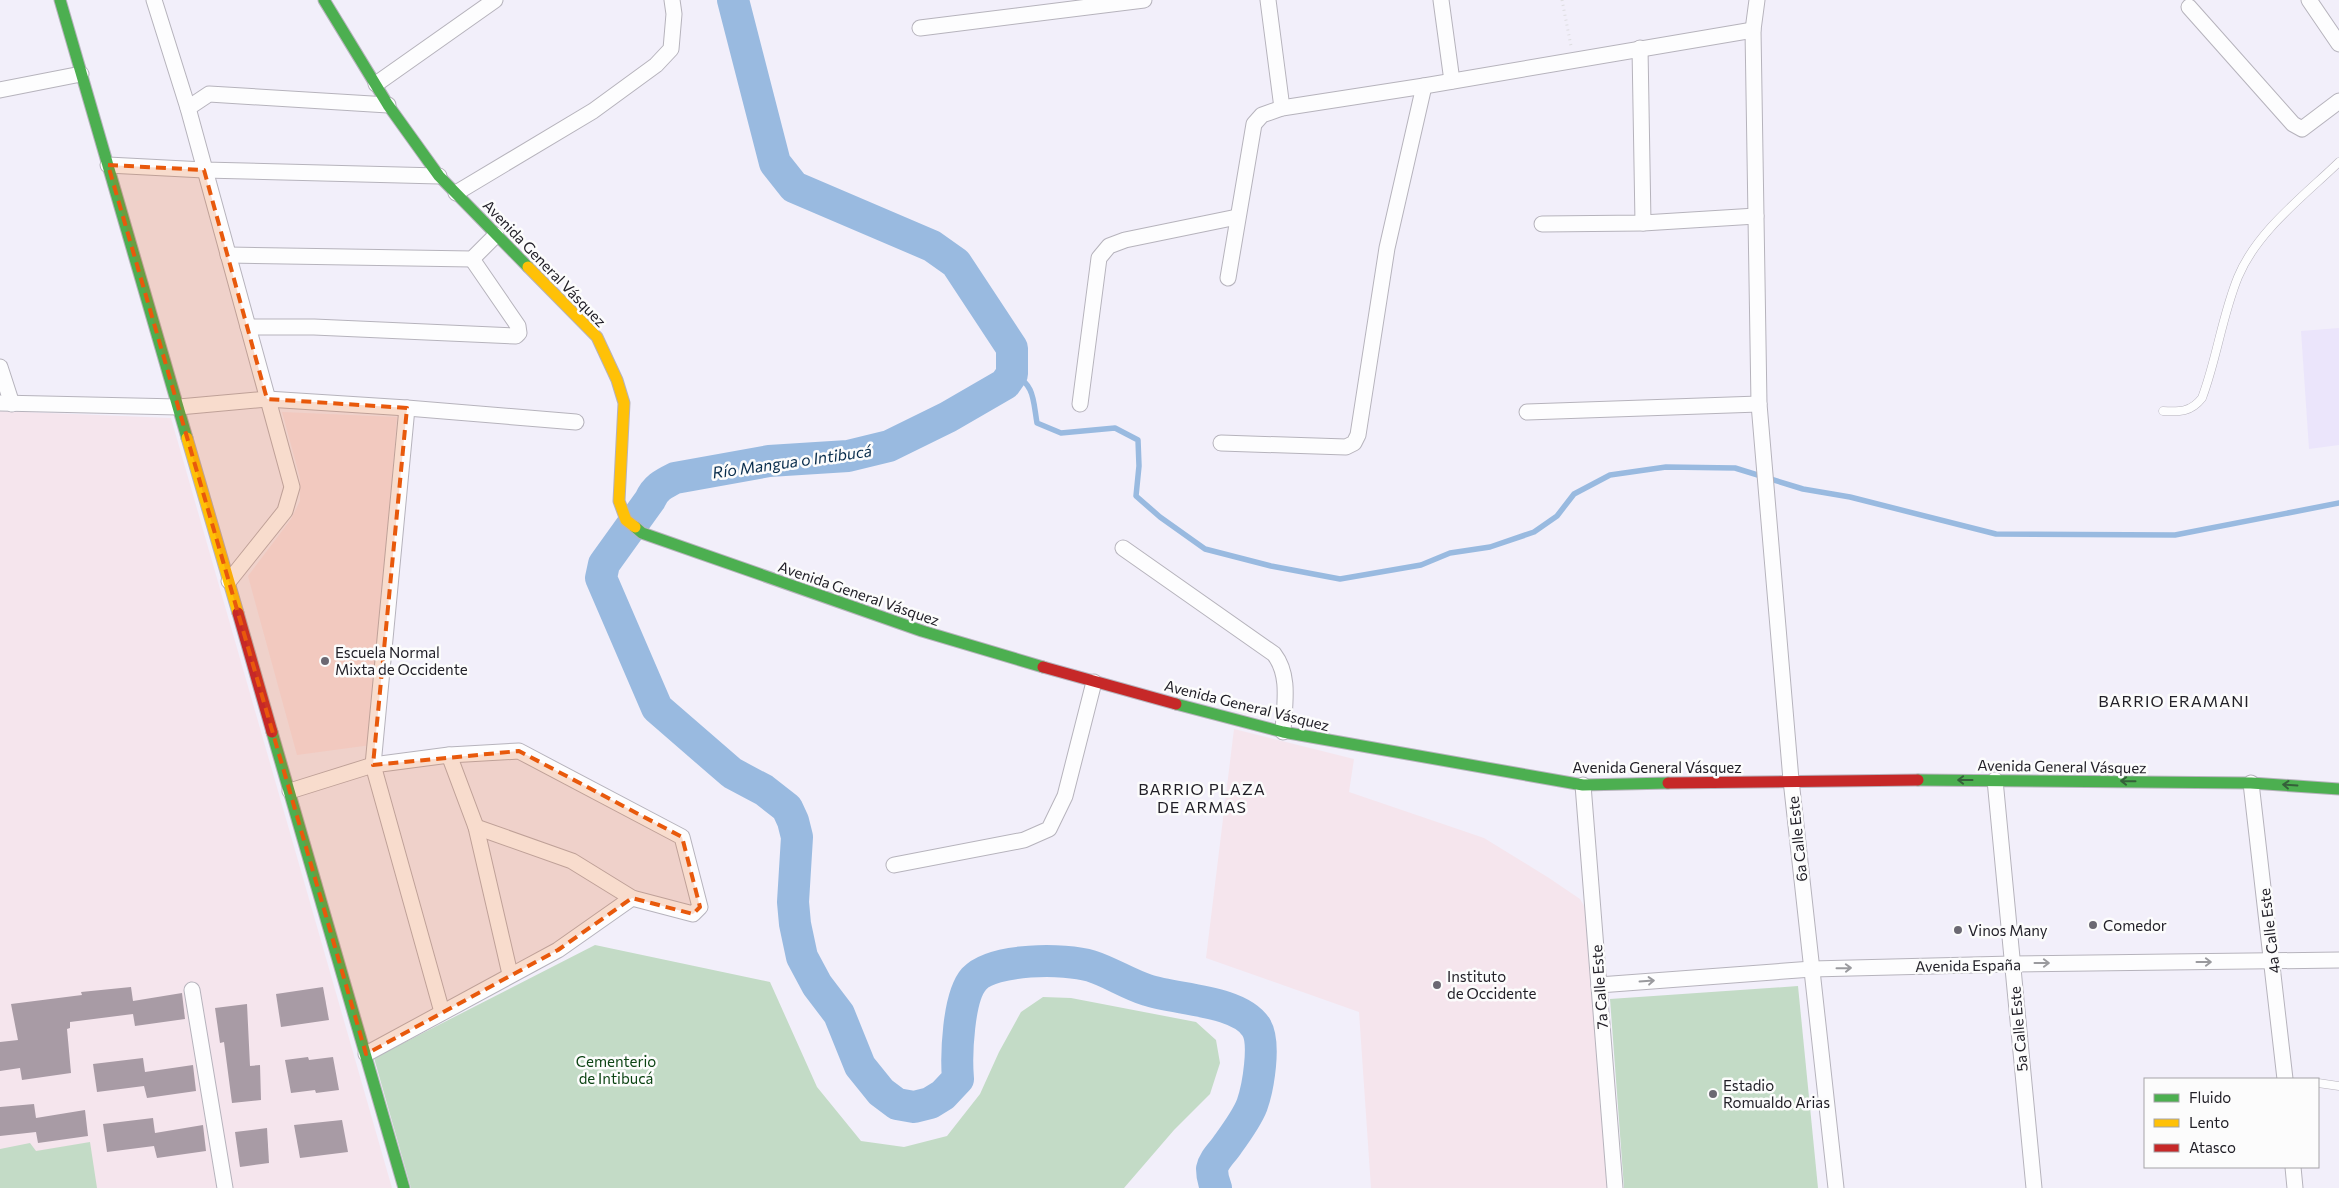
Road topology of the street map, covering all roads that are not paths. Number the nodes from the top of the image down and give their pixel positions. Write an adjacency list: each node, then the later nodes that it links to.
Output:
1 (60, 0): 17 (street)
2 (154, 0): 24 (street)
3 (324, 0): 19 (street, Avenida General Vásquez)
4 (495, 0): 19 (street)
5 (672, 0): 30 (street)
6 (1144, 0): 11 (street)
7 (1268, 0): 25 (street)
8 (1441, 0): 18 (street)
9 (1757, 0): 14 (street, 6a Calle Este)
10 (2309, 0): 15 (street)
11 (1085, 4): 13 (street)
12 (2189, 7): 22 (street)
13 (920, 28)
14 (1753, 30): 16 (street); 31 (street, 6a Calle Este)
15 (2339, 44)
16 (1640, 48): 18 (street); 33 (street)
17 (81, 74): 21 (street); 27 (street)
18 (1452, 81): 20 (street)
19 (376, 84): 23 (street, Avenida General Vásquez)
20 (1424, 86): 25 (street); 50 (street)
21 (0, 90)
22 (2339, 101)
23 (388, 105): 24 (street); 29 (street, Avenida General Vásquez)
24 (188, 108): 28 (street)
25 (1282, 108): 32 (street)
26 (2339, 162): 47 (lane)
27 (108, 165): 28 (street); 45 (street)
28 (204, 170): 29 (street); 36 (street)
29 (439, 176): 30 (street, Avenida General Vásquez)
30 (456, 193): 35 (street, Avenida General Vásquez)
31 (1756, 216): 33 (street); 44 (street, 6a Calle Este)
32 (1237, 217): 38 (street); 43 (street)
33 (1643, 223): 34 (street)
34 (1542, 224)
35 (496, 235): 37 (street); 53 (street, Avenida General Vásquez)
36 (228, 255): 37 (street); 39 (street)
37 (472, 259): 39 (street)
38 (1228, 278)
39 (248, 327): 41 (street)
40 (0, 367): 42 (street)
41 (267, 400): 45 (street); 46 (street); 52 (street)
42 (6, 403): 45 (street)
43 (1080, 404)
44 (1759, 404): 48 (street); 57 (street, 6a Calle Este)
45 (179, 407): 52 (street)
46 (407, 408): 49 (street); 56 (street)
47 (2163, 411)
48 (1527, 412)
49 (576, 422)
50 (1221, 442)
51 (1123, 548): 54 (street)
52 (229, 581): 62 (street)
53 (1094, 682): 54 (street, Avenida General Vásquez); 64 (street)
54 (1283, 732): 60 (street, Avenida General Vásquez)
55 (449, 755): 56 (street); 63 (street); 65 (street)
56 (373, 765): 62 (street); 73 (street)
57 (1791, 780): 58 (street, Avenida General Vásquez, one-way to 57); 60 (street, Avenida General Vásquez); 69 (street, 6a Calle Este)
58 (1995, 780): 59 (street, Avenida General Vásquez, one-way to 58); 68 (street, 5a Calle Este)
59 (2251, 783): 61 (street, Avenida General Vásquez, one-way to 59); 67 (street, 4a Calle Este)
60 (1583, 785): 71 (street, 7a Calle Este)
61 (2339, 789)
62 (290, 791): 74 (street)
63 (476, 826): 65 (street); 70 (street)
64 (894, 865)
65 (632, 898): 70 (street)
66 (2339, 960): 67 (street, Avenida España)
67 (2272, 962): 68 (street, Avenida España, one-way to 67); 75 (street, 4a Calle Este)
68 (2012, 964): 69 (street, Avenida España, one-way to 68); 83 (street, 5a Calle Este)
69 (1812, 969): 71 (street, Avenida España, one-way to 69); 82 (street, 6a Calle Este)
70 (510, 974): 73 (street)
71 (1598, 985): 81 (street, 7a Calle Este)
72 (192, 990): 79 (street)
73 (442, 1012): 74 (street)
74 (366, 1054): 80 (street)
75 (2288, 1078)
76 (2319, 1083): 77 (lane)
77 (2339, 1086)
78 (2293, 1168): 84 (street)
79 (225, 1188)
80 (404, 1188)
81 (1615, 1188)
82 (1836, 1188)
83 (2034, 1188)
84 (2295, 1188)

